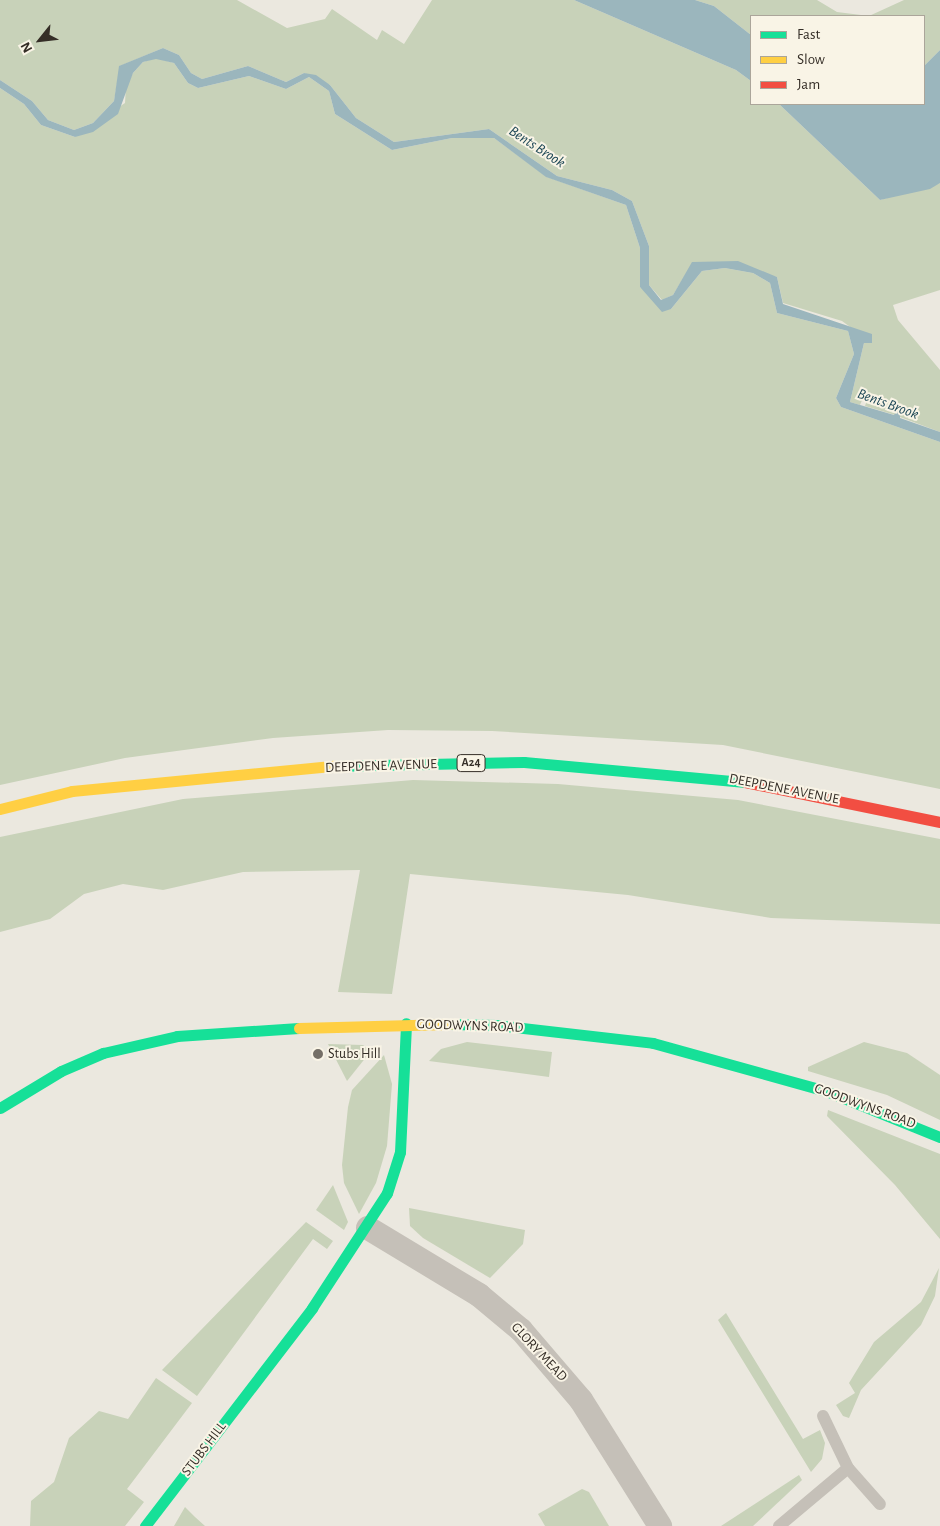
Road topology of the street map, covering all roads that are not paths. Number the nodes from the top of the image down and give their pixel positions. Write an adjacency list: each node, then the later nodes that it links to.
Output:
1 (0, 809): 2 (main road, DEEPDENE AVENUE / A24)
2 (940, 822)
3 (406, 1023): 4 (main road, GOODWYNS ROAD); 5 (main road, GOODWYNS ROAD); 6 (main road, STUBS HILL)
4 (0, 1108)
5 (940, 1138)
6 (368, 1228): 10 (main road, STUBS HILL); 11 (street, GLORY MEAD)
7 (823, 1416): 8 (lane)
8 (848, 1468): 9 (lane); 12 (lane)
9 (880, 1504)
10 (145, 1526)
11 (660, 1526)
12 (780, 1526)

